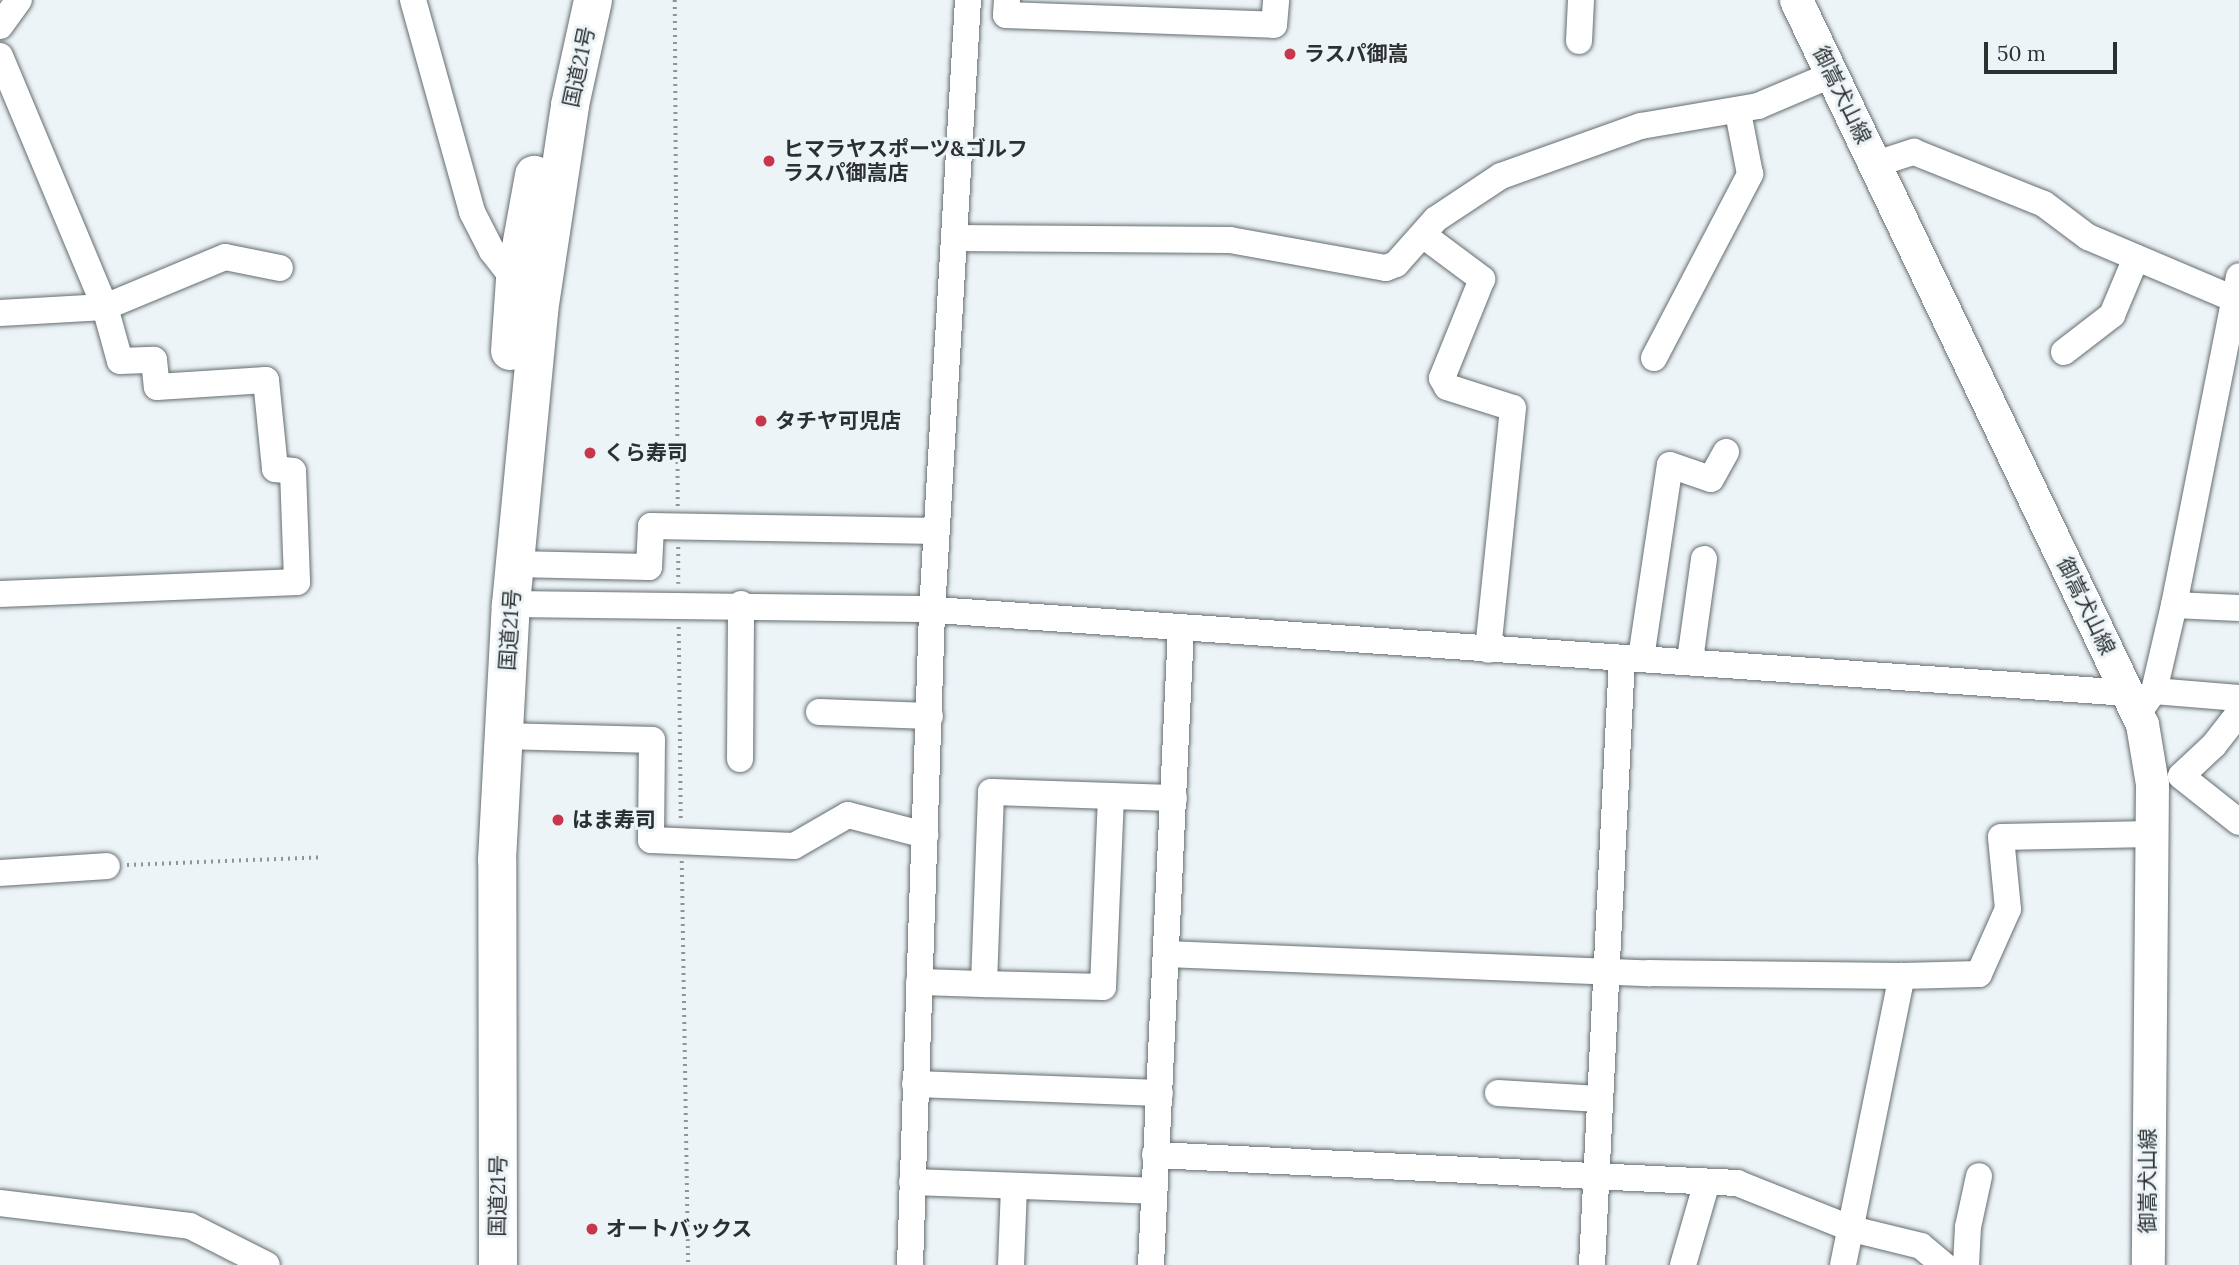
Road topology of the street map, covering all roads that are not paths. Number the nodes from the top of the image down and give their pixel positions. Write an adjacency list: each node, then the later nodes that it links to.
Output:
1 (19, 0): 11 (street)
2 (413, 0): 21 (street)
3 (568, 0): 21 (highway, 国道21号)
4 (593, 0): 30 (highway, 国道21号)
5 (1276, 0): 10 (street)
6 (1581, 0): 12 (street)
7 (1796, 0): 14 (main road, 御嵩犬山線)
8 (968, 7): 9 (street); 18 (street)
9 (1007, 8): 10 (street)
10 (1148, 10)
11 (0, 26)
12 (1579, 41)
13 (0, 55): 23 (street)
14 (1831, 75): 15 (street); 16 (main road, 御嵩犬山線)
15 (1738, 112): 17 (street); 26 (street)
16 (1877, 163): 19 (street); 42 (main road, 御嵩犬山線)
17 (1423, 235): 18 (street); 38 (street)
18 (954, 238): 28 (street)
19 (2136, 258): 22 (street); 25 (street)
20 (279, 268): 23 (street)
21 (515, 280): 76 (highway, 国道21号)
22 (2236, 287): 34 (street)
23 (105, 307): 24 (street); 31 (street)
24 (0, 313)
25 (2064, 352)
26 (1654, 358)
27 (1726, 452): 39 (street)
28 (937, 531): 30 (street); 36 (street)
29 (1704, 559): 40 (street)
30 (514, 564): 32 (highway, 国道21号)
31 (0, 594)
32 (511, 604): 33 (street); 46 (highway, 国道21号)
33 (741, 604): 36 (street); 47 (street)
34 (2174, 605): 35 (street); 42 (street)
35 (2239, 608)
36 (932, 611): 37 (street); 45 (street)
37 (1181, 629): 38 (street); 51 (street)
38 (1488, 650): 39 (street)
39 (1632, 658): 40 (street); 58 (street)
40 (1690, 660): 42 (street)
41 (2239, 698): 42 (street)
42 (2140, 699): 49 (main road, 御嵩犬山線)
43 (819, 712): 45 (street)
44 (2239, 713): 48 (street)
45 (930, 716): 54 (street)
46 (504, 736): 54 (street); 77 (highway, 国道21号)
47 (740, 760)
48 (2181, 776): 49 (street); 52 (street)
49 (2152, 792): 53 (main road, 御嵩犬山線)
50 (1111, 796): 51 (street); 61 (street); 61 (street)
51 (1174, 798): 57 (street)
52 (2239, 822)
53 (2152, 834): 59 (street); 86 (main road, 御嵩犬山線)
54 (925, 835): 60 (street)
55 (107, 866): 56 (street)
56 (0, 873)
57 (1166, 954): 58 (street); 63 (street)
58 (1605, 971): 59 (street); 65 (street)
59 (1902, 976): 74 (street)
60 (919, 982): 61 (street); 62 (street)
61 (984, 984)
62 (915, 1084): 63 (street); 69 (street)
63 (1160, 1093): 66 (street)
64 (1498, 1093): 65 (street)
65 (1599, 1099): 68 (street)
66 (1155, 1155): 68 (street); 72 (street)
67 (1979, 1176): 85 (street)
68 (1596, 1177): 70 (street); 81 (street)
69 (912, 1182): 71 (street); 78 (street)
70 (1707, 1182): 74 (street); 82 (street)
71 (1014, 1186): 72 (street); 79 (street)
72 (1154, 1191): 80 (street)
73 (0, 1203): 75 (street)
74 (1852, 1229): 83 (street); 84 (street)
75 (267, 1265)
76 (472, 1265)
77 (498, 1265)
78 (910, 1265)
79 (1011, 1265)
80 (1151, 1265)
81 (1592, 1265)
82 (1683, 1265)
83 (1843, 1265)
84 (1944, 1265)
85 (1966, 1265)
86 (2148, 1265)

